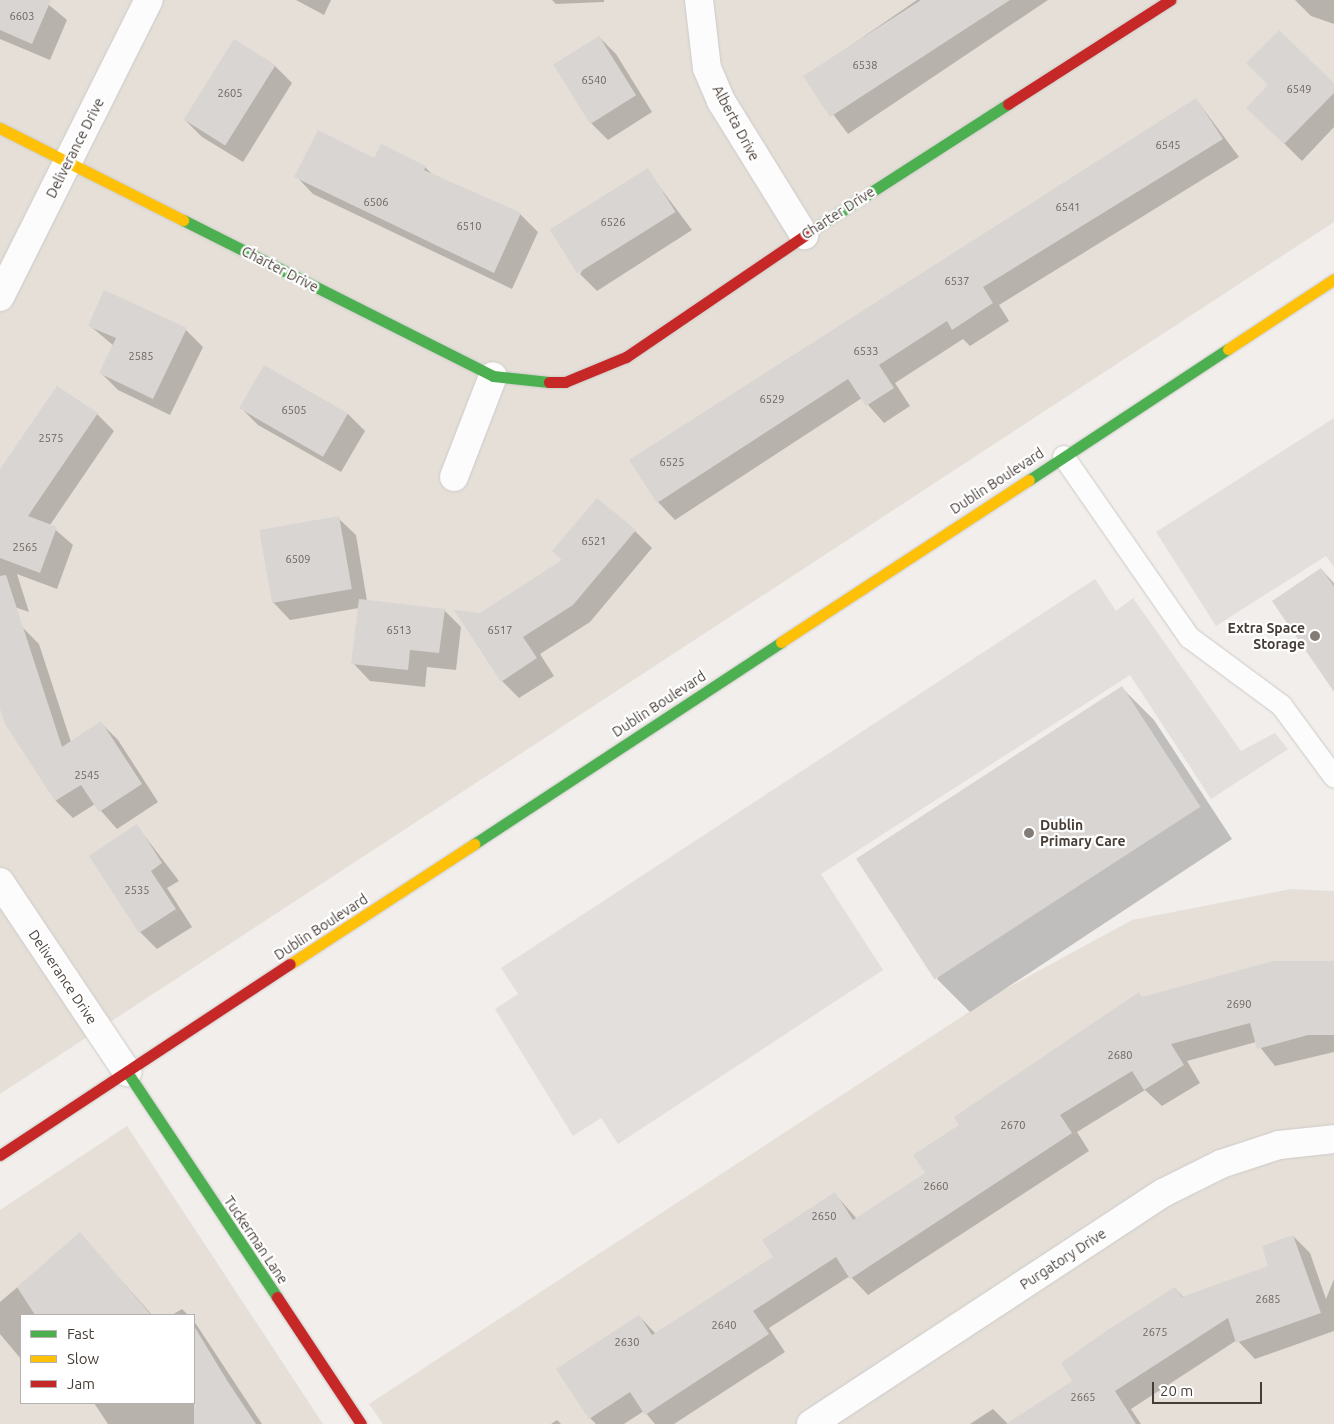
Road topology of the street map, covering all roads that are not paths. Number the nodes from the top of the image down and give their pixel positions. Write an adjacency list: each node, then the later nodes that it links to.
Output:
1 (149, 0): 5 (street, Deliverance Drive)
2 (699, 0): 6 (street, Alberta Drive)
3 (1170, 0): 6 (street, Charter Drive)
4 (0, 128): 5 (street, Charter Drive)
5 (68, 162): 8 (street, Deliverance Drive); 9 (street, Charter Drive)
6 (804, 235): 9 (street, Charter Drive)
7 (1334, 279): 10 (street, Dublin Boulevard)
8 (0, 297)
9 (493, 376): 11 (street)
10 (1063, 456): 12 (lane); 14 (street, Dublin Boulevard)
11 (454, 476)
12 (1334, 777)
13 (0, 882): 14 (street, Deliverance Drive)
14 (127, 1072): 16 (street, Dublin Boulevard); 17 (street, Tuckerman Lane)
15 (1334, 1139): 18 (street, Purgatory Drive)
16 (0, 1155)
17 (360, 1424)
18 (811, 1424)

